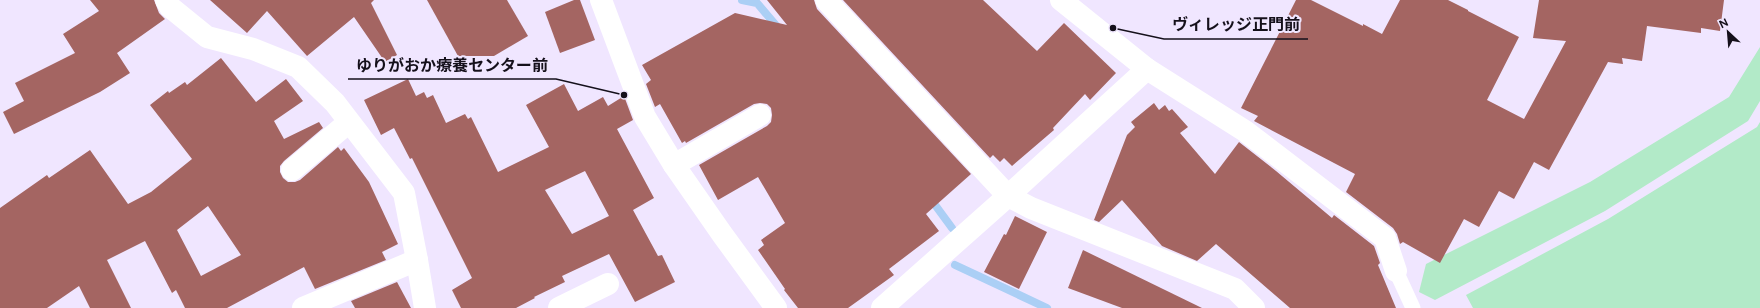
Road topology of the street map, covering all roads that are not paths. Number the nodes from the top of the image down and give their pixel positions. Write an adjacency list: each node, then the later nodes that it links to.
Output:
1 (166, 0): 7 (street)
2 (601, 0): 8 (street)
3 (826, 0): 10 (street)
4 (1061, 0): 5 (street)
5 (1146, 69): 10 (street); 12 (street)
6 (760, 115): 8 (street)
7 (349, 122): 9 (street); 11 (street)
8 (674, 165): 17 (street)
9 (292, 170)
10 (1008, 196): 18 (street); 19 (street)
11 (417, 260): 14 (street); 15 (street)
12 (1396, 271): 20 (lane)
13 (608, 284): 16 (street)
14 (303, 308)
15 (425, 308)
16 (559, 308)
17 (776, 308)
18 (882, 308)
19 (1254, 308)
20 (1413, 308)

